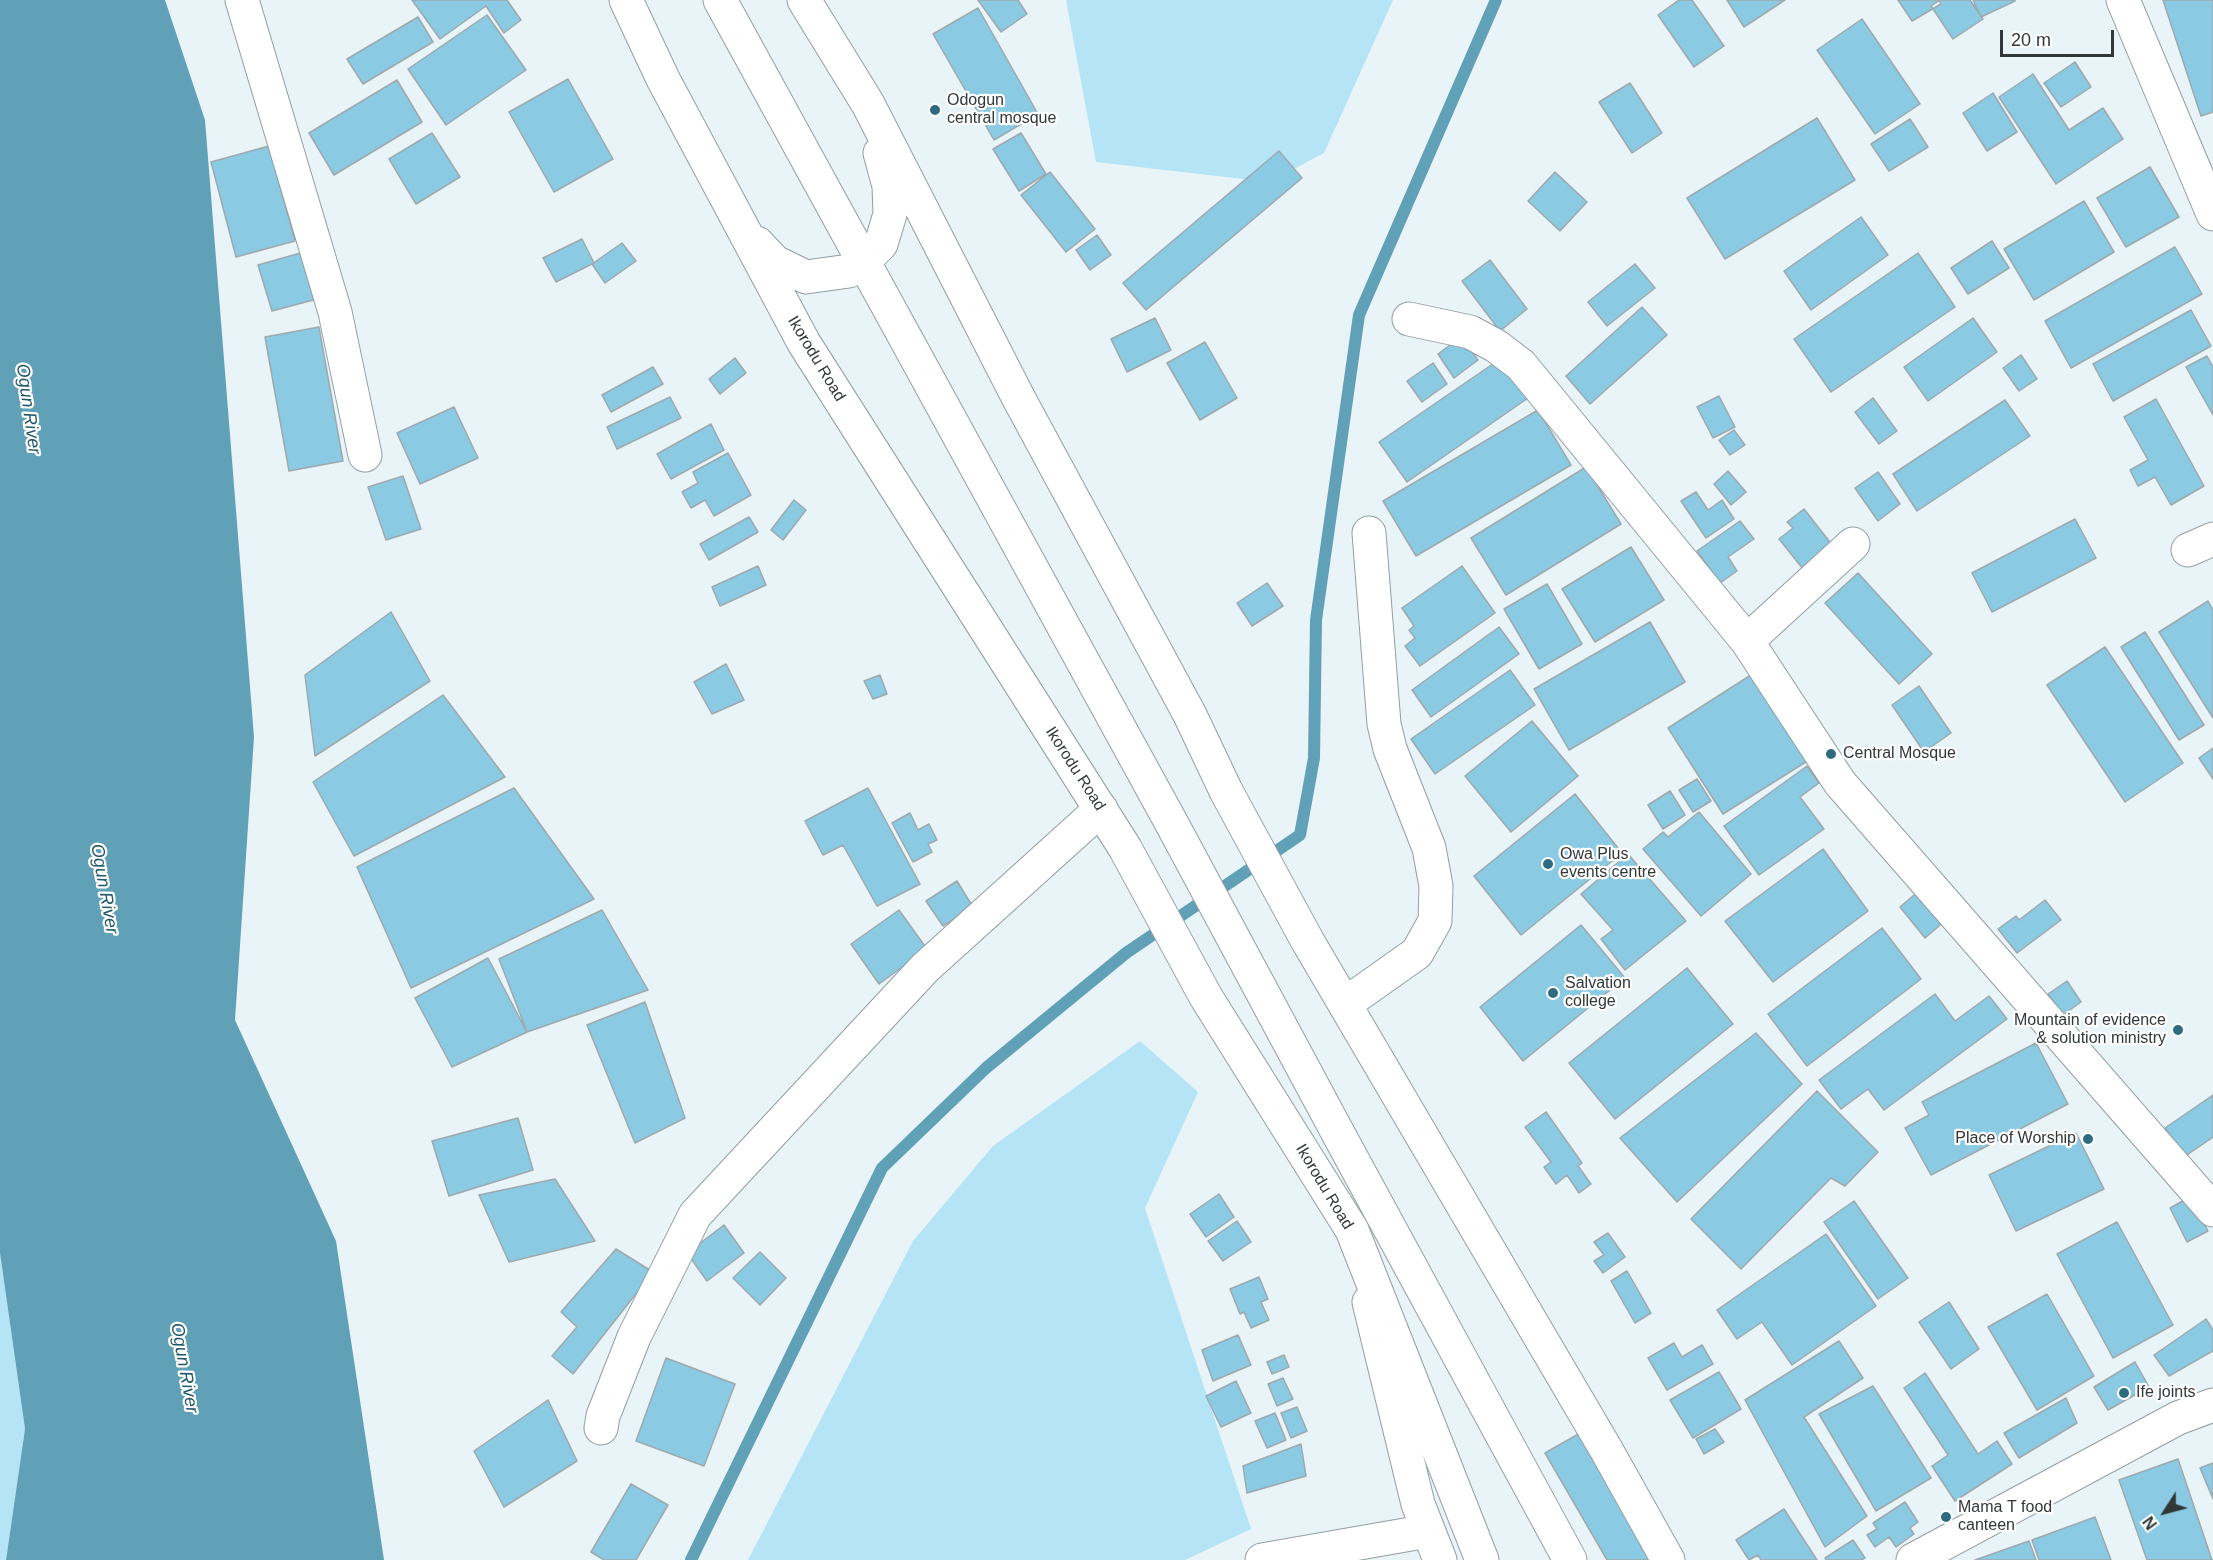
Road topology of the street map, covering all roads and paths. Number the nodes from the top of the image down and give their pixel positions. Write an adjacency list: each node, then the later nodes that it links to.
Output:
1 (242, 0): 11 (main road)
2 (626, 0): 8 (main road, Ikorodu Road)
3 (720, 0): 9 (main road)
4 (804, 0): 6 (main road)
5 (2124, 0): 7 (main road)
6 (868, 104): 9 (main road); 16 (main road)
7 (2213, 214)
8 (744, 228): 9 (main road); 15 (main road, Ikorodu Road)
9 (864, 261): 24 (main road)
10 (1409, 319): 14 (main road)
11 (365, 455)
12 (1369, 533): 16 (main road)
13 (1853, 544): 14 (main road)
14 (1747, 640): 17 (main road)
15 (1101, 809): 18 (main road, Ikorodu Road); 20 (main road)
16 (1345, 1004): 25 (main road)
17 (2213, 1210)
18 (1352, 1230): 21 (main road); 23 (main road, Ikorodu Road)
19 (2213, 1405): 26 (main road)
20 (601, 1428)
21 (1434, 1545): 22 (main road)
22 (1263, 1560)
23 (1482, 1560)
24 (1570, 1560)
25 (1668, 1560)
26 (1913, 1560)

